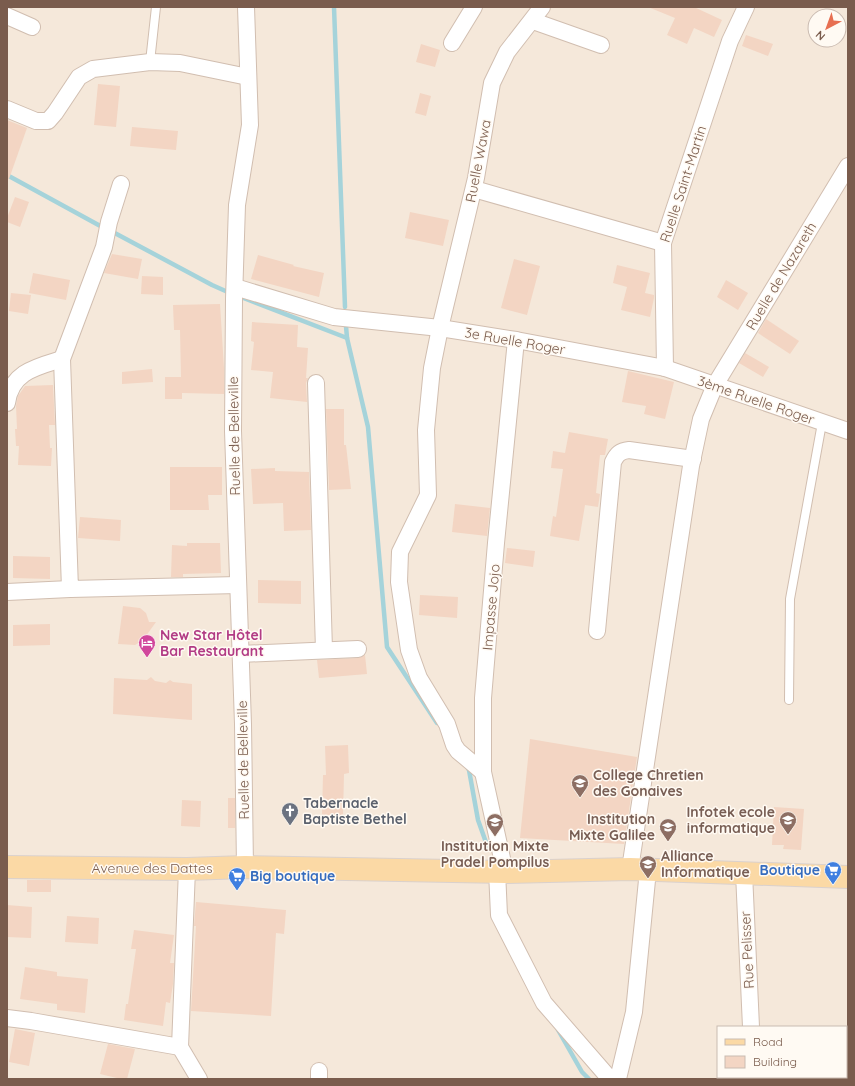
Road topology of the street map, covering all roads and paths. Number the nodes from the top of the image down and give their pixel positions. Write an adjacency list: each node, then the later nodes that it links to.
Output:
1 (156, 7): 11 (lane)
2 (246, 7): 12 (street, Ruelle de Belleville)
3 (474, 7): 9 (street)
4 (542, 7): 7 (street, Ruelle Wawa)
5 (746, 7): 17 (street, Ruelle Saint-Martin)
6 (7, 16): 8 (street)
7 (533, 21): 10 (street); 16 (street, Ruelle Wawa)
8 (32, 28)
9 (452, 43)
10 (601, 45)
11 (150, 62): 12 (street); 13 (street)
12 (248, 78): 18 (street, Ruelle de Belleville)
13 (7, 109)
14 (848, 166): 24 (street, Ruelle de Nazareth)
15 (122, 184): 21 (street)
16 (474, 189): 17 (street); 19 (street, Ruelle Wawa)
17 (663, 243): 22 (street, Ruelle Saint-Martin)
18 (234, 292): 19 (street, 3e Ruelle Roger); 29 (street, Ruelle de Belleville)
19 (440, 328): 20 (street, 3e Ruelle Roger); 37 (street, Ruelle Wawa)
20 (516, 340): 22 (street, 3e Ruelle Roger); 37 (street, Impasse Jojo)
21 (62, 359): 25 (street); 30 (street)
22 (665, 368): 24 (street, 3ème Ruelle Roger)
23 (316, 383): 34 (street)
24 (715, 386): 26 (street, 3ème Ruelle Roger); 28 (street, Ruelle de Nazareth)
25 (7, 403)
26 (822, 423): 27 (street, 3ème Ruelle Roger); 36 (lane)
27 (848, 431)
28 (693, 459): 32 (street); 41 (street, Ruelle de Nazareth)
29 (238, 585): 30 (street); 35 (street, Ruelle de Belleville)
30 (70, 589): 31 (street)
31 (7, 592)
32 (597, 631)
33 (358, 649): 34 (street)
34 (324, 650): 35 (street)
35 (240, 654): 39 (street, Ruelle de Belleville)
36 (789, 700)
37 (483, 772): 42 (street, Impasse Jojo)
38 (7, 867): 40 (main road, Avenue des Dattes)
39 (245, 867): 40 (main road, Avenue des Dattes); 42 (main road, Avenue des Dattes)
40 (187, 869): 47 (street)
41 (639, 869): 42 (main road, Avenue des Dattes); 43 (main road, Avenue des Dattes); 50 (street, Ruelle de Nazareth)
42 (501, 871): 49 (street, Impasse Jojo)
43 (744, 873): 44 (main road, Avenue des Dattes); 46 (street, Rue Pelisser)
44 (848, 877)
45 (7, 1018): 47 (street)
46 (751, 1026)
47 (180, 1047): 48 (street)
48 (199, 1079)
49 (610, 1079)
50 (618, 1079)

